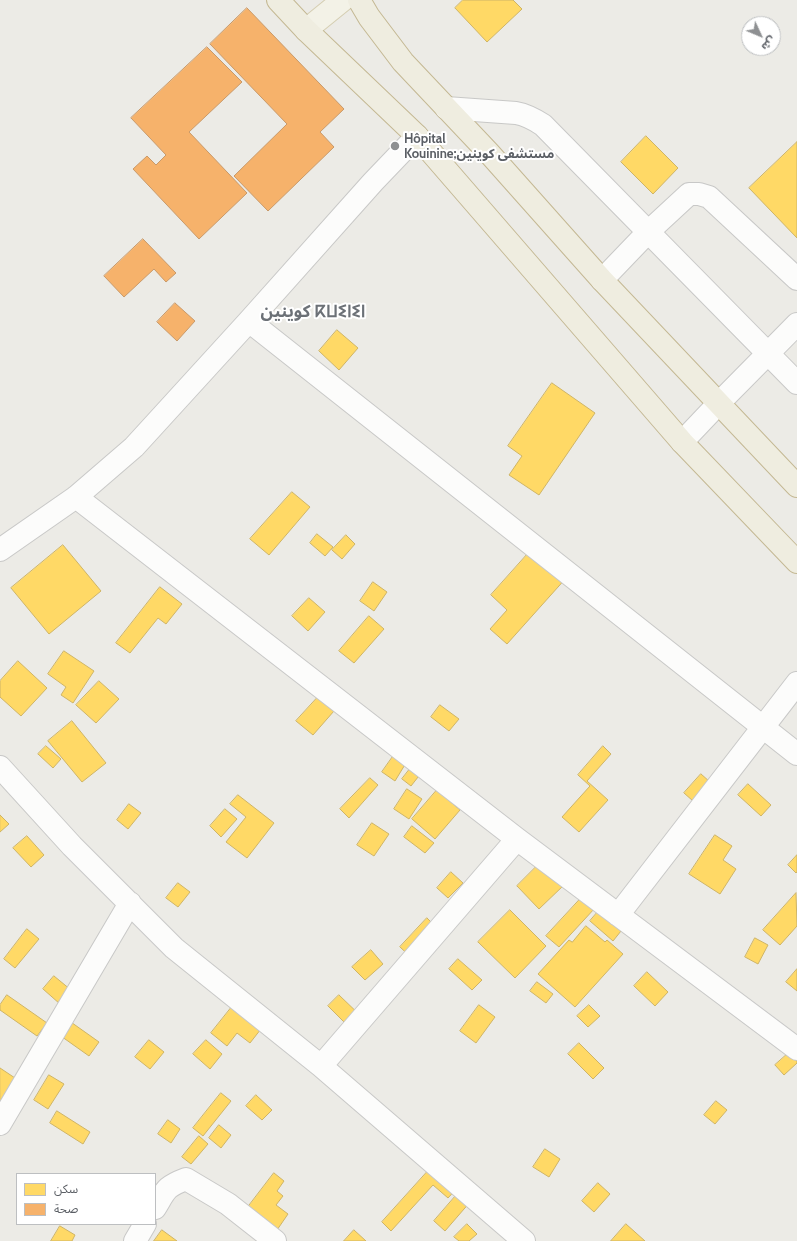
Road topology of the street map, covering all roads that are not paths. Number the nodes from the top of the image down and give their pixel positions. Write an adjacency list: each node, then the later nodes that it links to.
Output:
1 (278, 0): 4 (highway)
2 (343, 0): 4 (main road)
3 (359, 0): 5 (highway)
4 (306, 30): 6 (highway)
5 (446, 108): 7 (street); 9 (highway)
6 (417, 136): 10 (street); 15 (highway)
7 (649, 231): 8 (street); 9 (street); 12 (street)
8 (797, 279)
9 (602, 280): 14 (highway)
10 (249, 321): 17 (street); 21 (street)
11 (797, 324): 12 (street)
12 (768, 353): 13 (street); 14 (street)
13 (797, 383)
14 (718, 402): 15 (street); 16 (highway)
15 (682, 442): 19 (highway)
16 (797, 486)
17 (76, 497): 18 (street); 24 (street)
18 (0, 550)
19 (797, 562)
20 (797, 683): 21 (street)
21 (762, 728): 22 (street); 26 (street)
22 (797, 754)
23 (0, 767): 25 (street)
24 (517, 839): 26 (street); 28 (street)
25 (130, 903): 28 (street); 29 (street)
26 (618, 915): 27 (street)
27 (797, 1050)
28 (321, 1066): 34 (street)
29 (0, 1124)
30 (156, 1206): 33 (street)
31 (145, 1225): 32 (street)
32 (135, 1241)
33 (275, 1241)
34 (524, 1241)

